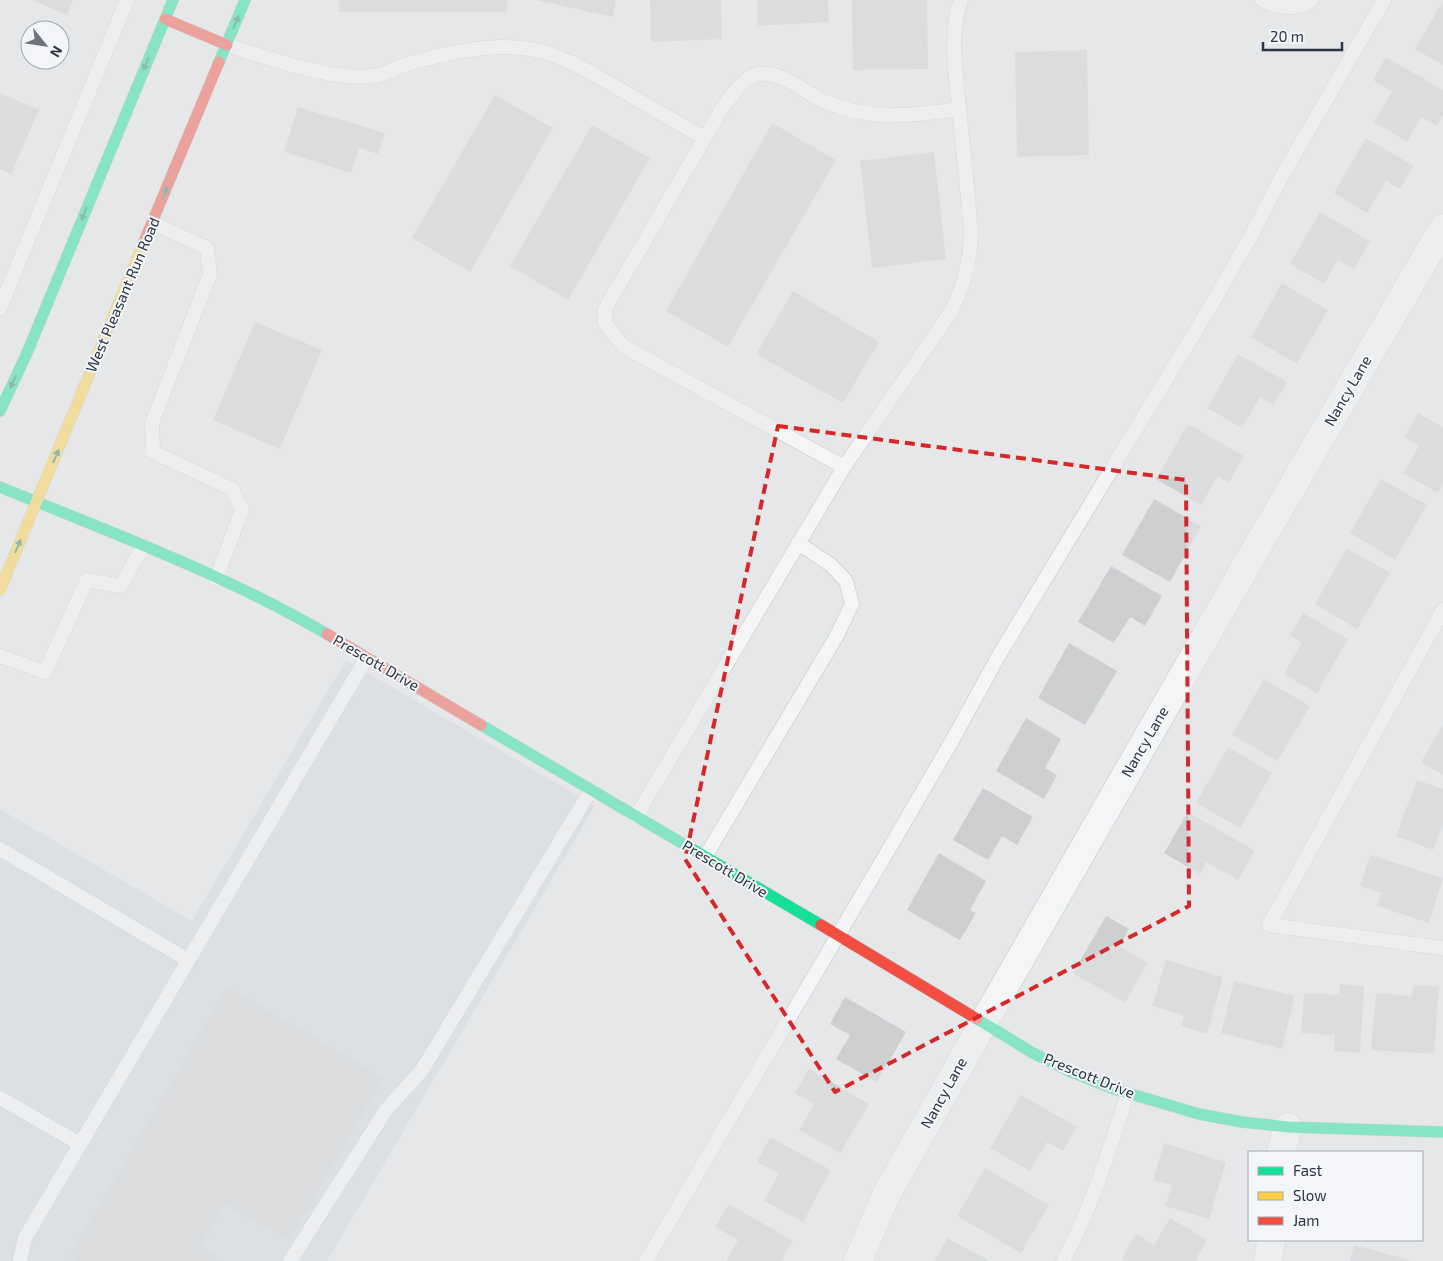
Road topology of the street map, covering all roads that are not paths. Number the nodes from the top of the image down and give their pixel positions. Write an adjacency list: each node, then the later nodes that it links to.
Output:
1 (127, 0): 14 (lane)
2 (173, 0): 8 (street)
3 (246, 0): 9 (street, West Pleasant Run Road, one-way to 3)
4 (961, 0): 10 (lane)
5 (1262, 0): 6 (lane)
6 (1311, 0)
7 (1384, 0): 30 (lane)
8 (165, 19): 9 (street); 15 (street, one-way to 15)
9 (227, 45): 11 (lane); 12 (street, West Pleasant Run Road, one-way to 9)
10 (959, 109): 11 (lane); 16 (lane)
11 (705, 138): 16 (lane)
12 (153, 223): 18 (street, West Pleasant Run Road, one-way to 12); 21 (lane)
13 (1443, 228): 33 (street, Nancy Lane)
14 (0, 308)
15 (0, 411)
16 (844, 467): 19 (lane)
17 (0, 487): 18 (street, Prescott Drive)
18 (37, 502): 20 (street, Prescott Drive); 22 (street, West Pleasant Run Road, one-way to 18)
19 (798, 543): 27 (lane); 29 (lane)
20 (143, 546): 21 (street, Prescott Drive); 24 (lane)
21 (216, 579): 25 (street, Prescott Drive)
22 (0, 590)
23 (1443, 610): 31 (lane)
24 (0, 656)
25 (367, 657): 26 (street, Prescott Drive); 32 (lane)
26 (591, 790): 27 (street, Prescott Drive); 42 (lane)
27 (636, 816): 29 (street, Prescott Drive)
28 (0, 849): 32 (lane)
29 (705, 857): 30 (street, Prescott Drive)
30 (838, 935): 33 (street, Prescott Drive); 43 (lane)
31 (1443, 948)
32 (188, 960): 38 (lane)
33 (984, 1022): 34 (street, Prescott Drive); 44 (street, Nancy Lane)
34 (1128, 1093): 36 (street, Prescott Drive); 45 (lane)
35 (0, 1098): 38 (lane)
36 (1288, 1127): 37 (street, Prescott Drive); 39 (street)
37 (1443, 1132)
38 (80, 1144): 41 (lane)
39 (1281, 1151)
40 (1271, 1241): 46 (street)
41 (20, 1261)
42 (290, 1261)
43 (646, 1261)
44 (858, 1261)
45 (1064, 1261)
46 (1268, 1261)

